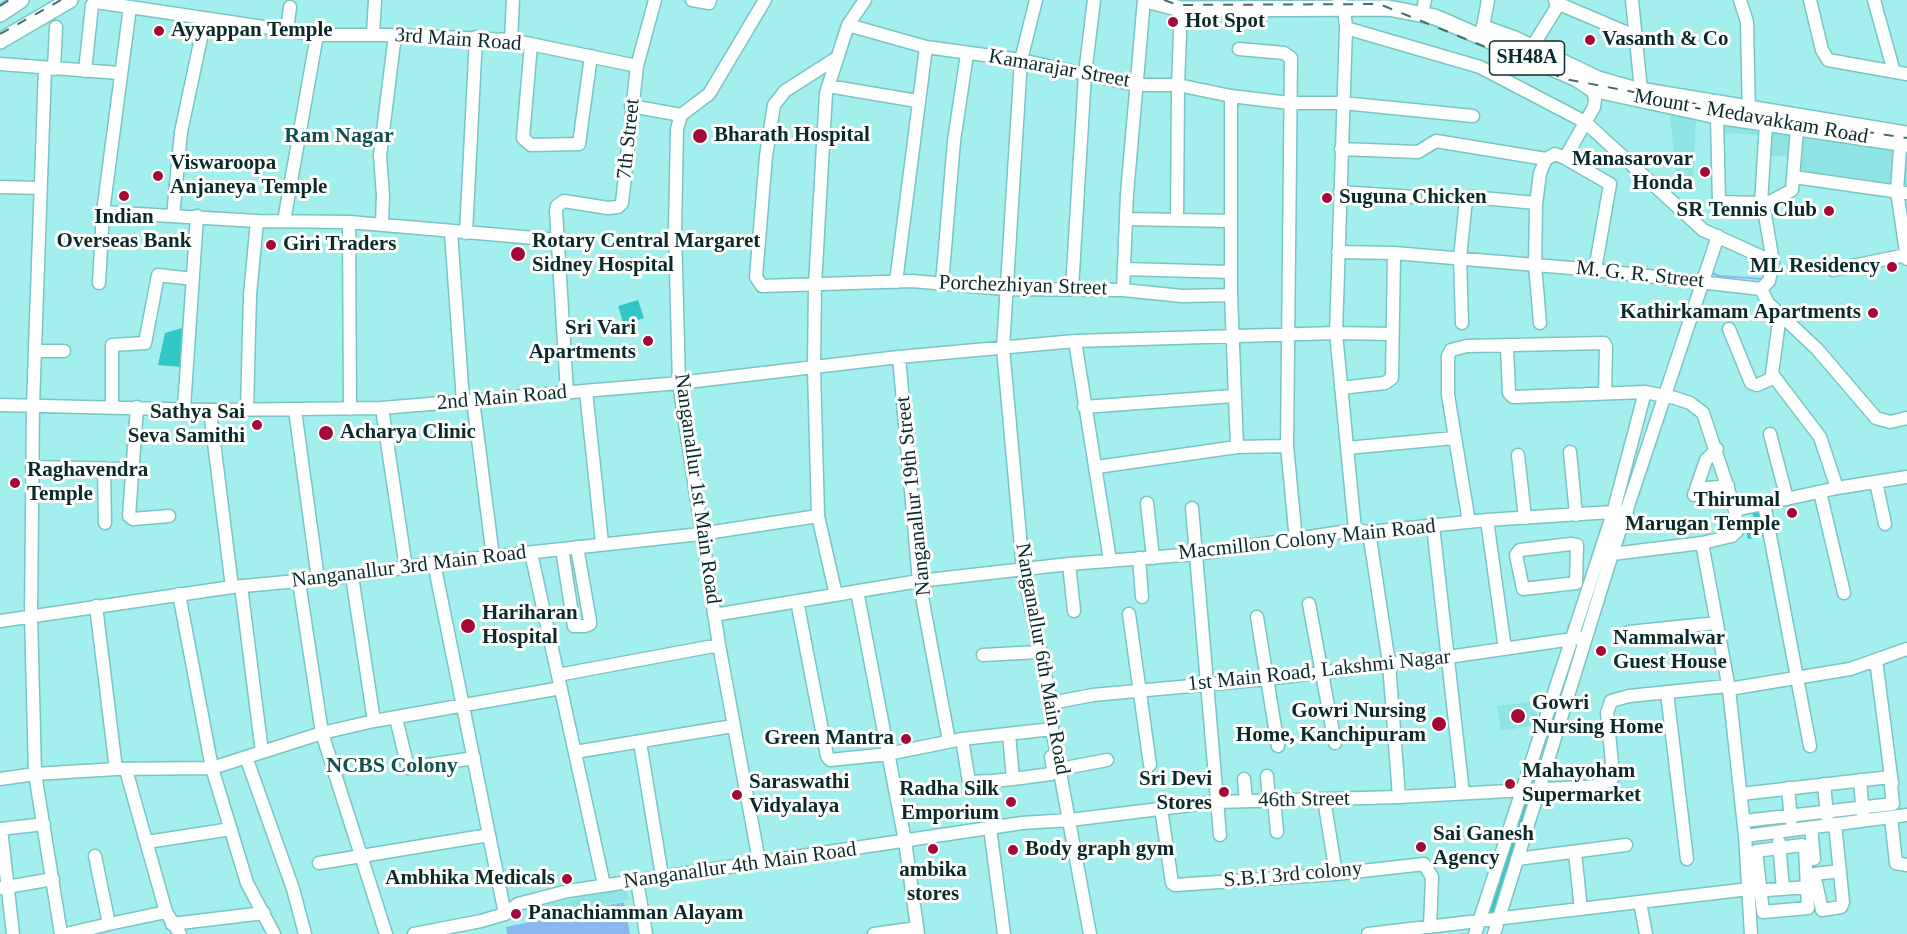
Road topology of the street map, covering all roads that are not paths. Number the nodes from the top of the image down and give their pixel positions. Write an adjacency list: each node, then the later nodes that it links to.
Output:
1 (21, 0): 26 (main road)
2 (375, 0): 33 (street)
3 (513, 0): 38 (street)
4 (655, 0): 49 (street, 7th Street)
5 (692, 0): 6 (street)
6 (710, 0)
7 (765, 0): 66 (street)
8 (866, 0): 28 (street)
9 (1036, 0): 47 (street, Nanganallur 6th Main Road)
10 (1094, 0): 54 (street)
11 (1145, 0): 25 (main road, Mount - Medavakkam Road / SH48A); 56 (street)
12 (1369, 0): 19 (main road, Mount - Medavakkam Road / SH48A)
13 (1488, 0): 30 (street)
14 (1632, 0): 37 (street)
15 (1740, 0): 65 (street)
16 (1810, 0): 53 (street)
17 (1874, 0): 53 (street)
18 (67, 1): 39 (main road)
19 (1388, 1): 22 (main road, Mount - Medavakkam Road / SH48A)
20 (1556, 2): 37 (street); 42 (street)
21 (1342, 3): 25 (main road, Mount - Medavakkam Road / SH48A); 31 (street); 55 (main road, Mount - Medavakkam Road / SH48A)
22 (1425, 3): 30 (main road, Mount - Medavakkam Road / SH48A)
23 (130, 7): 27 (street, 3rd Main Road); 51 (street, 3rd Main Road); 52 (street)
24 (291, 7): 32 (street)
25 (1181, 9): 57 (street)
26 (0, 14)
27 (205, 19): 32 (street, 3rd Main Road); 84 (street)
28 (848, 25): 41 (street, Kamarajar Street); 46 (street)
29 (56, 27): 50 (street)
30 (1483, 27): 42 (main road, Mount - Medavakkam Road / SH48A)
31 (1346, 28): 63 (street); 69 (street)
32 (287, 31): 34 (street, 3rd Main Road)
33 (373, 34): 34 (street, 3rd Main Road); 35 (street, 3rd Main Road)
34 (317, 35): 89 (street)
35 (395, 35): 36 (street, 3rd Main Road); 92 (street)
36 (476, 37): 38 (street, 3rd Main Road); 94 (street)
37 (1637, 37): 59 (street)
38 (511, 40): 40 (street, 3rd Main Road)
39 (0, 41)
40 (531, 44): 45 (street, 3rd Main Road); 45 (street)
41 (926, 47): 44 (street, Kamarajar Street); 61 (street)
42 (1532, 47): 55 (main road, Mount - Medavakkam Road / SH48A)
43 (1239, 49): 62 (street)
44 (968, 54): 47 (street, Kamarajar Street); 111 (street)
45 (591, 56): 49 (street, 3rd Main Road)
46 (837, 57): 58 (street); 112 (street, Porchezhiyan Street)
47 (1021, 60): 54 (street, Kamarajar Street); 113 (street, Nanganallur 6th Main Road)
48 (0, 64): 50 (street)
49 (637, 66): 64 (street, 7th Street)
50 (50, 69): 51 (street); 78 (street)
51 (84, 71): 52 (street)
52 (120, 73): 83 (street)
53 (1900, 73)
54 (1085, 74): 56 (street, Kamarajar Street); 114 (street)
55 (1595, 84): 59 (main road, Mount - Medavakkam Road / SH48A); 68 (main road, Mount - Medavakkam Road / SH48A); 69 (street)
56 (1136, 85): 57 (street, Kamarajar Street); 86 (street)
57 (1178, 85): 60 (street, Kamarajar Street); 87 (street)
58 (828, 86): 61 (street); 112 (street)
59 (1641, 90): 65 (main road, Mount - Medavakkam Road / SH48A)
60 (1231, 96): 62 (street, Kamarajar Street); 90 (street)
61 (917, 100): 109 (street)
62 (1289, 103): 63 (street, Kamarajar Street); 124 (street)
63 (1343, 103): 67 (street, Kamarajar Street); 73 (street)
64 (632, 106): 66 (street); 96 (street, 7th Street)
65 (1749, 114): 68 (main road, Mount - Medavakkam Road / SH48A); 70 (main road, Mount - Medavakkam Road / SH48A); 72 (main road, Mount - Medavakkam Road / SH48A)
66 (681, 115): 134 (street, Nanganallur 1st Main Road)
67 (1473, 116)
68 (1717, 116): 70 (street)
69 (1585, 122): 74 (street); 95 (street)
70 (1766, 124): 71 (main road, Mount - Medavakkam Road / SH48A)
71 (1797, 129): 72 (main road, Mount - Medavakkam Road / SH48A); 76 (street)
72 (1904, 138): 80 (street)
73 (1341, 149): 75 (street); 79 (street)
74 (1565, 158): 75 (street); 104 (street)
75 (1546, 159): 82 (street)
76 (1794, 177): 80 (street); 101 (street)
77 (0, 187): 78 (street)
78 (41, 188): 129 (street)
79 (1340, 192): 81 (street); 97 (street)
80 (1902, 192): 99 (street)
81 (1415, 197)
82 (1536, 203): 100 (street); 102 (street)
83 (104, 212): 84 (street); 110 (street)
84 (173, 216): 85 (street)
85 (197, 216): 88 (street); 107 (street)
86 (1126, 219): 87 (street); 103 (street)
87 (1177, 220): 90 (street)
88 (257, 221): 89 (street); 152 (street)
89 (284, 221): 91 (street)
90 (1231, 221): 106 (street)
91 (349, 222): 92 (street); 150 (street)
92 (382, 225): 93 (street)
93 (451, 232): 94 (street); 142 (street)
94 (466, 233): 96 (street)
95 (1718, 236): 101 (street); 108 (street)
96 (558, 240): 138 (street, 7th Street)
97 (1338, 252): 98 (street, M. G. R. Street); 122 (street)
98 (1394, 253): 100 (street, M. G. R. Street); 123 (street)
99 (1907, 257): 105 (street)
100 (1460, 258): 102 (street, M. G. R. Street); 119 (street)
101 (1773, 262): 115 (street)
102 (1535, 265): 104 (street, M. G. R. Street); 120 (street)
103 (1124, 269): 106 (street); 116 (street)
104 (1595, 270): 108 (street, M. G. R. Street)
105 (1833, 270)
106 (1231, 272): 117 (street)
107 (193, 279): 146 (street); 148 (street)
108 (1703, 281): 115 (street, M. G. R. Street); 140 (street)
109 (896, 282): 111 (street, Porchezhiyan Street); 112 (street, Porchezhiyan Street)
110 (99, 284)
111 (942, 284): 113 (street, Porchezhiyan Street)
112 (815, 285): 132 (street)
113 (1005, 289): 114 (street, Porchezhiyan Street); 128 (street, Nanganallur 6th Main Road)
114 (1072, 289): 116 (street, Porchezhiyan Street)
115 (1761, 289): 118 (street)
116 (1123, 290): 117 (street, Porchezhiyan Street)
117 (1231, 295): 125 (street)
118 (1780, 314): 133 (street); 154 (street)
119 (1462, 323)
120 (1540, 323)
121 (1729, 329): 133 (street)
122 (1336, 333): 123 (street, 2nd Main Road); 124 (street, 2nd Main Road); 135 (street)
123 (1393, 334): 135 (street)
124 (1286, 335): 125 (street, 2nd Main Road); 157 (street)
125 (1233, 336): 126 (street, 2nd Main Road); 141 (street)
126 (1075, 341): 128 (street, 2nd Main Road); 145 (street)
127 (1507, 346): 139 (street); 139 (street); 156 (street)
128 (1003, 348): 131 (street, 2nd Main Road); 208 (street, Nanganallur 6th Main Road)
129 (35, 351): 130 (street); 144 (street)
130 (64, 351)
131 (900, 357): 132 (street, 2nd Main Road); 211 (street, Nanganallur 19th Street)
132 (814, 369): 134 (street, 2nd Main Road); 181 (street)
133 (1773, 378): 170 (street)
134 (679, 383): 136 (street, 2nd Main Road); 190 (street, Nanganallur 1st Main Road)
135 (1341, 388): 159 (street)
136 (586, 391): 138 (street, 2nd Main Road); 192 (street)
137 (1645, 392): 139 (street); 140 (street); 178 (street)
138 (567, 393): 142 (street, 2nd Main Road)
139 (1605, 393)
140 (1664, 394): 160 (street); 177 (street)
141 (1233, 396): 145 (street); 158 (street)
142 (468, 400): 149 (street, 2nd Main Road); 199 (street)
143 (0, 405): 144 (street, 2nd Main Road)
144 (33, 405): 146 (street, 2nd Main Road); 163 (street)
145 (1084, 406): 164 (street)
146 (112, 407): 147 (street, 2nd Main Road)
147 (137, 407): 148 (street, 2nd Main Road); 166 (street)
148 (184, 408): 151 (street, 2nd Main Road)
149 (382, 408): 150 (street, 2nd Main Road); 207 (street)
150 (350, 409): 153 (street, 2nd Main Road)
151 (210, 410): 152 (street, 2nd Main Road); 213 (street)
152 (247, 410): 153 (street, 2nd Main Road)
153 (295, 410): 210 (street)
154 (1907, 418)
155 (1770, 434): 172 (street)
156 (1454, 438): 159 (street); 184 (street)
157 (1287, 446): 158 (street); 191 (street)
158 (1237, 447): 164 (street)
159 (1347, 448): 188 (street)
160 (1717, 449): 169 (street); 169 (street)
161 (1570, 452): 179 (street)
162 (1518, 455): 182 (street)
163 (32, 466): 165 (street); 224 (street)
164 (1097, 467): 202 (street)
165 (104, 468): 166 (street); 185 (street)
166 (131, 469): 180 (street)
167 (1907, 477): 168 (street)
168 (1876, 482): 170 (street); 186 (street)
169 (1728, 486): 176 (street)
170 (1837, 488): 171 (street)
171 (1820, 492): 172 (street); 215 (street)
172 (1788, 499): 174 (street)
173 (1147, 503): 201 (street)
174 (1764, 504): 176 (street); 242 (street)
175 (1192, 508): 197 (street)
176 (1736, 510): 193 (street)
177 (1627, 511): 178 (street, Macmillon Colony Main Road); 198 (street)
178 (1613, 513): 179 (street, Macmillon Colony Main Road); 206 (street)
179 (1576, 515): 182 (street, Macmillon Colony Main Road)
180 (170, 516)
181 (818, 516): 190 (street, Nanganallur 3rd Main Road); 217 (street)
182 (1525, 518): 183 (street, Macmillon Colony Main Road)
183 (1487, 520): 184 (street, Macmillon Colony Main Road); 233 (street)
184 (1469, 522): 187 (street, Macmillon Colony Main Road)
185 (105, 523)
186 (1885, 524)
187 (1433, 526): 189 (street, Macmillon Colony Main Road); 237 (street)
188 (1355, 530): 189 (street, Macmillon Colony Main Road); 191 (street, Macmillon Colony Main Road)
189 (1369, 532): 239 (street)
190 (700, 534): 192 (street, Nanganallur 3rd Main Road); 225 (street, Nanganallur 1st Main Road)
191 (1296, 540): 197 (street, Macmillon Colony Main Road)
192 (602, 543): 194 (street, Nanganallur 3rd Main Road)
193 (1702, 543): 198 (street); 228 (street)
194 (577, 547): 195 (street, Nanganallur 3rd Main Road); 195 (street)
195 (562, 549): 196 (street, Nanganallur 3rd Main Road)
196 (531, 553): 199 (street, Nanganallur 3rd Main Road); 241 (street)
197 (1196, 554): 201 (street, Macmillon Colony Main Road); 244 (street)
198 (1612, 554): 230 (street)
199 (493, 557): 204 (street, Nanganallur 3rd Main Road)
200 (1139, 558): 201 (street, Macmillon Colony Main Road); 202 (street, Macmillon Colony Main Road); 218 (street)
201 (1153, 558)
202 (1110, 560): 205 (street, Macmillon Colony Main Road)
203 (1578, 562): 203 (street); 206 (street)
204 (434, 563): 207 (street, Nanganallur 3rd Main Road); 250 (street)
205 (1069, 564): 208 (street, Macmillon Colony Main Road); 222 (street)
206 (1597, 564): 231 (street)
207 (406, 568): 209 (street, Nanganallur 3rd Main Road)
208 (1023, 569): 211 (street, Macmillon Colony Main Road); 235 (street, Nanganallur 6th Main Road)
209 (352, 576): 210 (street, Nanganallur 3rd Main Road); 252 (street)
210 (318, 579): 212 (street, Nanganallur 3rd Main Road)
211 (919, 581): 214 (street, Macmillon Colony Main Road); 258 (street, Nanganallur 19th Street)
212 (299, 582): 213 (street, Nanganallur 3rd Main Road); 255 (street)
213 (237, 586): 216 (street, Nanganallur 3rd Main Road); 262 (street)
214 (857, 591): 217 (street, Macmillon Colony Main Road); 264 (street)
215 (1845, 593)
216 (179, 594): 221 (street, Nanganallur 3rd Main Road); 269 (street)
217 (836, 595): 219 (street, Macmillon Colony Main Road)
218 (1142, 597)
219 (797, 601): 225 (street, Macmillon Colony Main Road); 264 (street)
220 (1309, 604): 240 (street)
221 (96, 606): 224 (street, Nanganallur 3rd Main Road); 271 (street)
222 (1074, 611)
223 (1129, 614): 247 (street)
224 (31, 615): 227 (street, Nanganallur 3rd Main Road); 272 (street)
225 (714, 615): 232 (street, Nanganallur 1st Main Road)
226 (1257, 617): 243 (street)
227 (0, 621)
228 (1716, 623): 229 (street); 245 (street)
229 (1629, 632)
230 (1586, 637): 231 (street, 1st Main Road, Lakshmi Nagar); 280 (street)
231 (1572, 638): 233 (street, 1st Main Road, Lakshmi Nagar); 281 (street)
232 (718, 645): 241 (street); 253 (street, Nanganallur 1st Main Road)
233 (1505, 649): 237 (street, 1st Main Road, Lakshmi Nagar)
234 (1907, 649): 238 (street)
235 (1038, 652): 236 (street); 249 (street, Nanganallur 6th Main Road)
236 (983, 655)
237 (1448, 657): 239 (street, 1st Main Road, Lakshmi Nagar); 282 (street)
238 (1876, 660): 242 (street); 293 (street)
239 (1389, 663): 240 (street, 1st Main Road, Lakshmi Nagar); 284 (street)
240 (1324, 671): 243 (street, 1st Main Road, Lakshmi Nagar); 259 (street)
241 (558, 675): 246 (street)
242 (1799, 677): 245 (street); 261 (street)
243 (1267, 679): 244 (street, 1st Main Road, Lakshmi Nagar); 260 (street)
244 (1208, 684): 247 (street, 1st Main Road, Lakshmi Nagar); 288 (street)
245 (1728, 687): 248 (street); 283 (street)
246 (561, 688): 250 (street); 263 (street)
247 (1141, 690): 249 (street, 1st Main Road, Lakshmi Nagar); 268 (street)
248 (1667, 693): 280 (street, 46th Street); 317 (street)
249 (1051, 703): 254 (street, Nanganallur 6th Main Road)
250 (464, 707): 251 (street); 266 (street)
251 (396, 718): 252 (street); 266 (street)
252 (374, 721): 255 (street)
253 (733, 726): 257 (street); 318 (street, Nanganallur 1st Main Road)
254 (1051, 732): 256 (street); 270 (street, Nanganallur 6th Main Road); 275 (street)
255 (322, 733): 262 (street); 315 (street)
256 (1009, 737): 258 (street); 275 (street)
257 (640, 742): 263 (street); 324 (street)
258 (958, 742): 264 (street); 275 (street, Nanganallur 19th Street)
259 (1335, 742)
260 (1278, 746)
261 (1810, 746)
262 (262, 752): 265 (street)
263 (575, 752): 327 (street)
264 (888, 754): 309 (street)
265 (246, 757): 269 (street); 349 (street)
266 (474, 758): 306 (street)
267 (1107, 760): 270 (street)
268 (1150, 765)
269 (212, 768): 271 (street); 302 (street)
270 (1060, 768): 294 (street, Nanganallur 6th Main Road)
271 (121, 769): 272 (street); 310 (street)
272 (35, 774): 274 (street); 297 (street)
273 (1267, 776): 285 (street)
274 (0, 779)
275 (1013, 779)
276 (1244, 779): 287 (street)
277 (1860, 780): 278 (street); 289 (street); 289 (street)
278 (1824, 784): 279 (street); 291 (street)
279 (1788, 788): 283 (street); 292 (street)
280 (1539, 789): 281 (street, 46th Street); 316 (street)
281 (1520, 790): 282 (street, 46th Street); 341 (street)
282 (1463, 793): 284 (street, 46th Street)
283 (1741, 794): 295 (street)
284 (1399, 797): 286 (street, 46th Street)
285 (1271, 799): 286 (street, 46th Street); 287 (street, 46th Street); 304 (street)
286 (1324, 799): 322 (street)
287 (1246, 801): 288 (street, 46th Street)
288 (1216, 802): 290 (street, 46th Street); 307 (street)
289 (1862, 807): 291 (street); 296 (street)
290 (1161, 808): 294 (street, 46th Street); 322 (street, S.B.I 3rd colony)
291 (1827, 810): 292 (street); 298 (street)
292 (1791, 814): 295 (street); 303 (street)
293 (1898, 816): 296 (street); 320 (street)
294 (1070, 820): 299 (street, Nanganallur 4th Main Road); 355 (street, Nanganallur 6th Main Road)
295 (1744, 821): 308 (street)
296 (1863, 821): 298 (street)
297 (44, 824): 301 (street); 325 (street)
298 (1831, 825): 300 (street); 321 (street)
299 (990, 828): 309 (street, Nanganallur 4th Main Road); 354 (street)
300 (1811, 828): 303 (street); 323 (street)
301 (1, 829): 328 (street)
302 (231, 829): 310 (street); 335 (street)
303 (1793, 830): 305 (street)
304 (1277, 832)
305 (1778, 832): 308 (street); 312 (street)
306 (489, 835): 315 (street); 336 (street)
307 (1220, 835)
308 (1745, 836): 331 (street)
309 (905, 841): 318 (street, Nanganallur 4th Main Road); 342 (street)
310 (147, 842): 334 (street)
311 (1626, 845): 313 (street)
312 (1779, 847): 329 (street); 330 (street); 331 (street)
313 (1575, 853): 316 (street); 333 (street)
314 (95, 856): 338 (street)
315 (361, 856): 319 (street); 350 (street)
316 (1517, 859): 337 (street)
317 (1687, 859)
318 (759, 861): 324 (street, Nanganallur 4th Main Road)
319 (319, 863)
320 (1907, 865)
321 (1840, 871): 323 (street); 323 (street)
322 (1336, 874): 340 (street, S.B.I 3rd colony)
323 (1815, 874)
324 (662, 876): 326 (street, Nanganallur 4th Main Road)
325 (53, 879): 328 (street); 345 (street)
326 (637, 881): 327 (street, Nanganallur 4th Main Road); 352 (street)
327 (604, 885): 336 (street, Nanganallur 4th Main Road)
328 (4, 887): 344 (street)
329 (1808, 887): 330 (street); 331 (street)
330 (1783, 888): 331 (street)
331 (1752, 890): 332 (street); 359 (street)
332 (1640, 902): 333 (street); 358 (street)
333 (1581, 909): 337 (street)
334 (166, 912): 338 (street); 339 (street)
335 (264, 913): 339 (street); 348 (street)
336 (505, 914): 343 (street, Nanganallur 4th Main Road)
337 (1497, 919): 341 (street); 357 (street)
338 (109, 924): 346 (street)
339 (172, 924): 347 (street)
340 (1430, 927): 341 (street); 356 (street)
341 (1476, 929)
342 (918, 931): 353 (street)
343 (432, 933): 351 (street, Nanganallur 4th Main Road)
344 (13, 934)
345 (61, 934)
346 (66, 934)
347 (180, 934)
348 (274, 934)
349 (305, 934)
350 (386, 934)
351 (414, 934)
352 (646, 934)
353 (874, 934)
354 (1004, 934)
355 (1090, 934)
356 (1368, 934)
357 (1494, 934)
358 (1646, 934)
359 (1751, 934)

